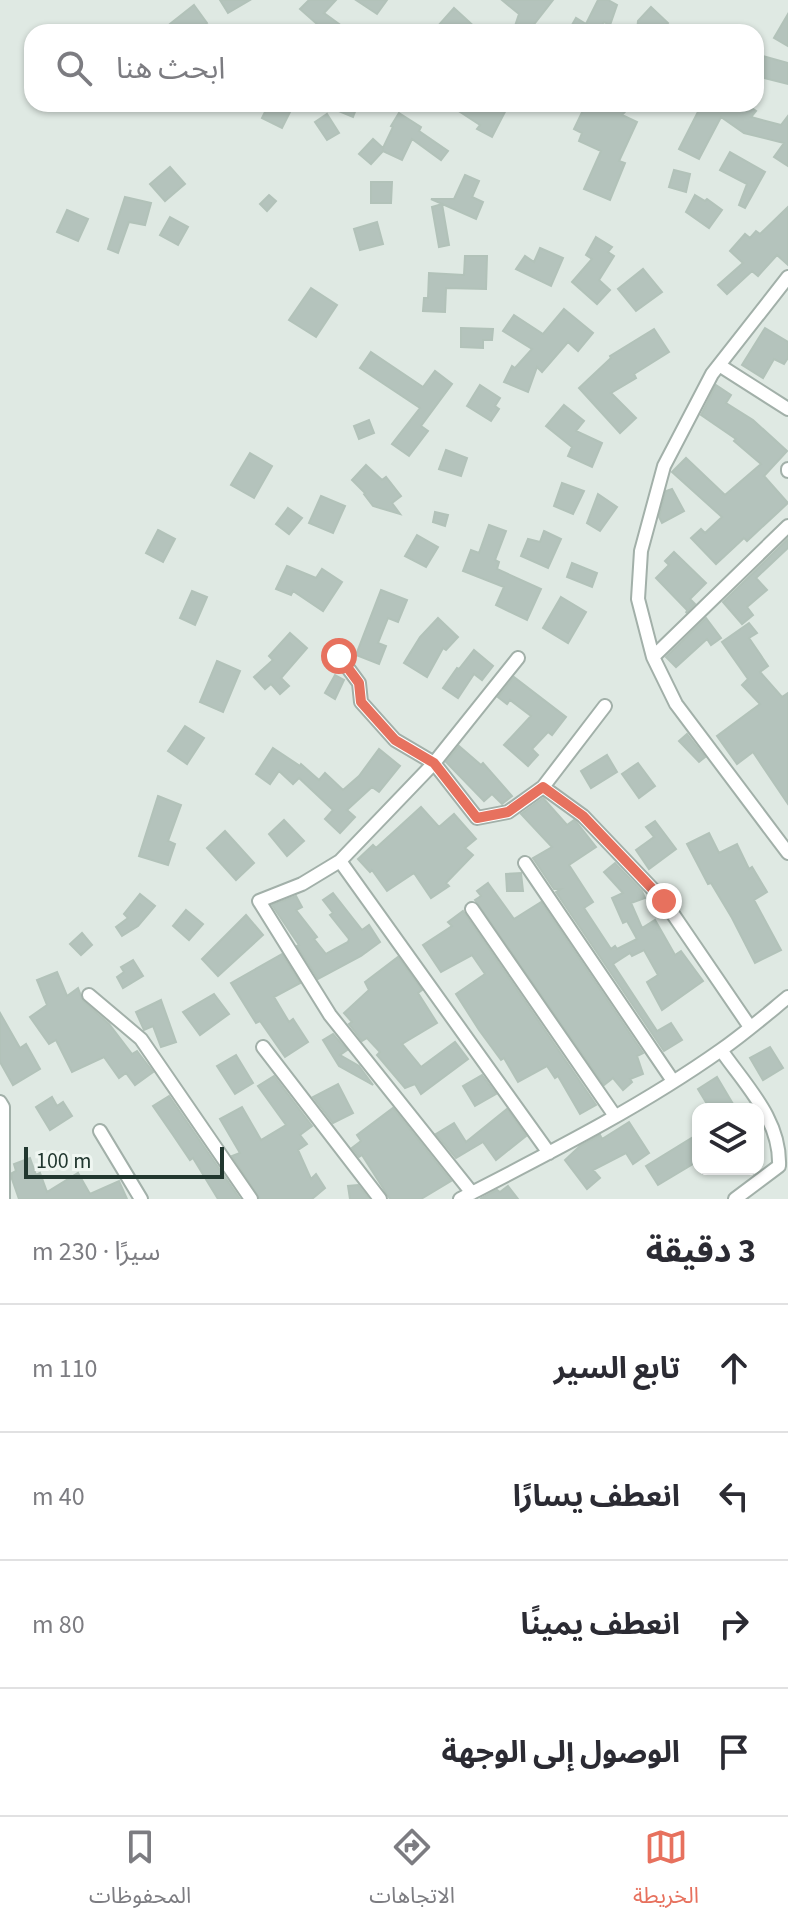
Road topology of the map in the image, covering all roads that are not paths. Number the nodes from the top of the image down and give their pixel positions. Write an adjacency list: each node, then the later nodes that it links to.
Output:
1 (788, 277): 2 (street)
2 (719, 365): 3 (street); 6 (street)
3 (788, 409)
4 (788, 526): 6 (street)
5 (339, 656): 9 (street)
6 (653, 657): 11 (street)
7 (518, 658): 9 (street)
8 (605, 706): 10 (street)
9 (434, 763): 10 (street); 12 (street)
10 (543, 787): 17 (street)
11 (788, 853)
12 (340, 861): 24 (street); 26 (street)
13 (525, 863): 20 (street)
14 (472, 909): 22 (street)
15 (89, 995): 29 (street)
16 (788, 997): 17 (street)
17 (750, 1027): 19 (street)
18 (263, 1047): 30 (street)
19 (721, 1050): 20 (street); 25 (street)
20 (673, 1081): 22 (street)
21 (0, 1102): 27 (street)
22 (615, 1116): 24 (street)
23 (100, 1131): 28 (street)
24 (549, 1153): 26 (street)
25 (784, 1171): 31 (street)
26 (466, 1196)
27 (3, 1199)
28 (141, 1199)
29 (251, 1199)
30 (380, 1199)
31 (735, 1199)

